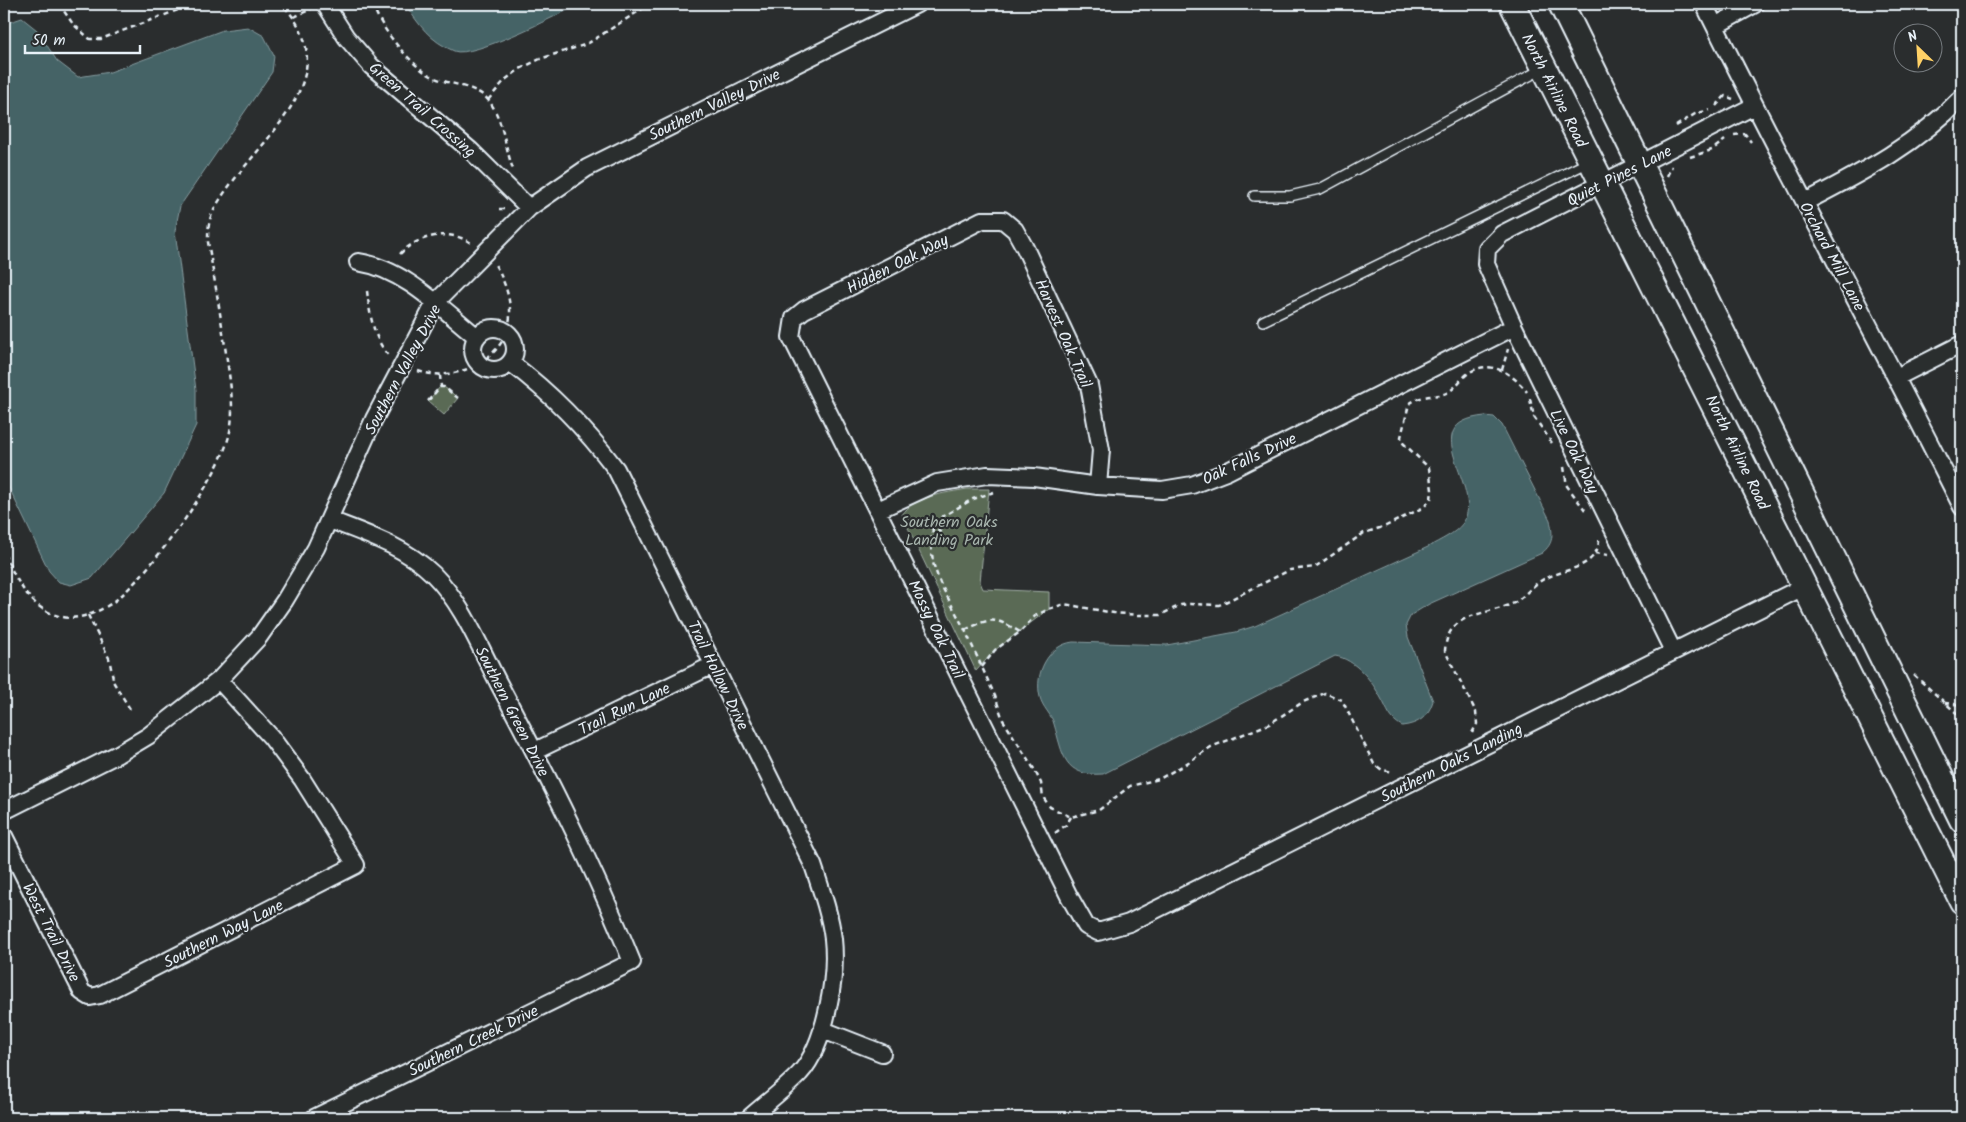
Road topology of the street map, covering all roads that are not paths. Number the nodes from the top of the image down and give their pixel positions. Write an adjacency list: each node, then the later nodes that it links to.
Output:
1 (917, 4): 16 (street, Southern Valley Drive)
2 (1512, 4): 8 (main road, North Airline Road)
3 (1561, 4): 12 (main road)
4 (1704, 4): 7 (street, Orchard Mill Lane)
5 (1755, 4): 7 (street)
6 (318, 6): 16 (street, Green Trail Crossing)
7 (1715, 26): 10 (street, Orchard Mill Lane)
8 (1544, 68): 11 (main road, North Airline Road); 14 (lane)
9 (1962, 97): 15 (street)
10 (1754, 106): 12 (street, Quiet Pines Lane); 15 (street, Orchard Mill Lane)
11 (1591, 161): 13 (main road, North Airline Road); 22 (lane)
12 (1640, 164): 13 (street, Quiet Pines Lane); 38 (main road)
13 (1603, 184): 18 (street, Quiet Pines Lane); 32 (main road, North Airline Road)
14 (1254, 196)
15 (1805, 202): 27 (street, Orchard Mill Lane)
16 (529, 208): 20 (street, Southern Valley Drive)
17 (1003, 220): 21 (street, Hidden Oak Way); 28 (street, Harvest Oak Trail)
18 (1487, 249): 23 (street, Live Oak Way)
19 (358, 262): 20 (street)
20 (435, 303): 24 (street); 31 (street, Southern Valley Drive)
21 (794, 318): 30 (street, Mossy Oak Trail)
22 (1263, 321)
23 (1514, 327): 28 (street, Oak Falls Drive); 33 (street, Live Oak Way)
24 (477, 337): 26 (street); 26 (street)
25 (1962, 344): 27 (street)
26 (511, 363): 34 (street, Trail Hollow Drive)
27 (1897, 377): 29 (street, Orchard Mill Lane)
28 (1098, 486): 30 (street, Oak Falls Drive)
29 (1962, 507)
30 (881, 509): 41 (street, Mossy Oak Trail)
31 (330, 520): 35 (street, Southern Valley Drive); 36 (street, Southern Green Drive)
32 (1804, 587): 33 (street, Southern Oaks Landing); 40 (main road, North Airline Road)
33 (1673, 651): 41 (street, Southern Oaks Landing)
34 (713, 665): 36 (street, Trail Run Lane); 44 (street, Trail Hollow Drive)
35 (219, 680): 37 (street, Southern Valley Drive); 43 (street, Southern Way Lane)
36 (535, 751): 42 (street, Southern Green Drive)
37 (4, 811)
38 (1962, 820)
39 (4, 836): 43 (street, West Trail Drive)
40 (1962, 901)
41 (1098, 932)
42 (632, 962): 46 (street, Southern Creek Drive)
43 (90, 997)
44 (824, 1030): 45 (street); 47 (street, Trail Hollow Drive)
45 (882, 1053)
46 (314, 1118)
47 (749, 1118)

